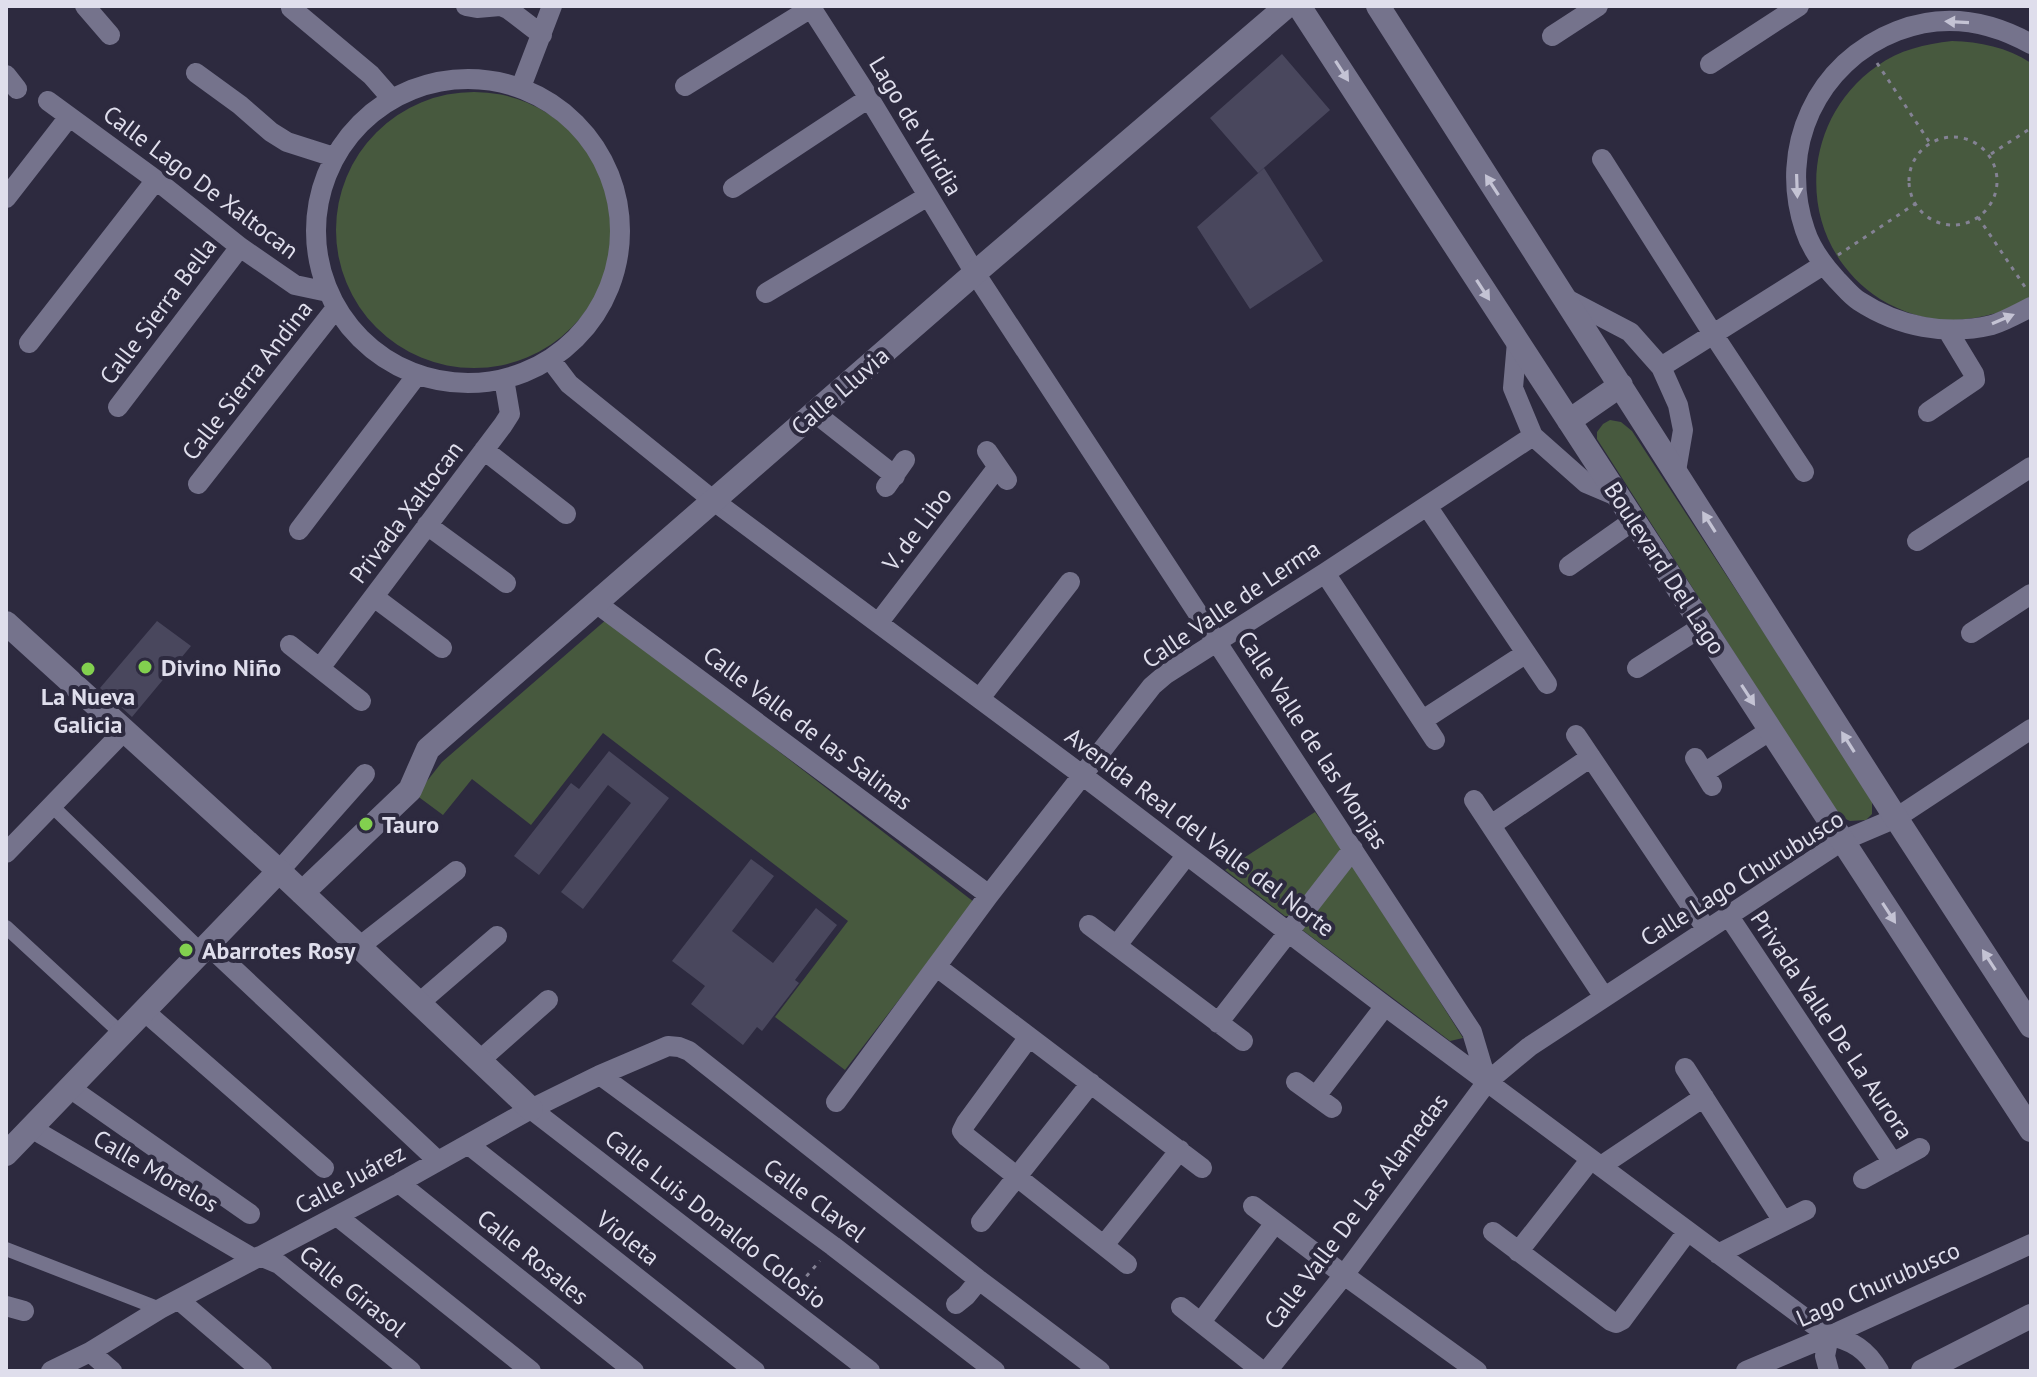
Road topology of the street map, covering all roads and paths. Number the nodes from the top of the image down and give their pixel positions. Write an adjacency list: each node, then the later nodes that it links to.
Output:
1 (85, 6): 14 (street)
2 (466, 6): 3 (street)
3 (501, 6): 15 (street)
4 (552, 6): 15 (street)
5 (1287, 6): 40 (street, Calle Lluvia)
6 (1299, 6): 48 (street, Boulevard Del Lago, one-way to 48)
7 (1378, 6): 43 (street, one-way to 7)
8 (1598, 6): 16 (street)
9 (1799, 6): 19 (street)
10 (1902, 6): 13 (street)
11 (811, 7): 21 (street); 23 (street, Lago de Yuridia)
12 (291, 8): 24 (street)
13 (1914, 25): 17 (street, one-way to 13); 18 (street)
14 (110, 35)
15 (542, 35): 22 (street)
16 (1552, 36)
17 (2031, 44)
18 (1867, 47): 28 (path); 39 (street, one-way to 39)
19 (1710, 64)
20 (196, 73): 30 (street)
21 (685, 86)
22 (521, 87): 24 (street); 50 (street)
23 (869, 98): 33 (street); 34 (street, Lago de Yuridia)
24 (392, 99): 30 (street)
25 (48, 101): 26 (street, Calle Lago De Xaltocan)
26 (69, 117): 32 (street, Calle Lago De Xaltocan); 35 (street)
27 (2031, 128): 29 (path)
28 (1930, 143): 29 (path); 36 (path)
29 (1989, 155): 37 (path)
30 (334, 157): 44 (street)
31 (1602, 159): 47 (street)
32 (156, 180): 38 (street, Calle Lago De Xaltocan); 49 (street)
33 (733, 188)
34 (928, 196): 40 (street, Lago de Yuridia); 41 (street)
35 (6, 198)
36 (1915, 204): 37 (path); 39 (path)
37 (1978, 217): 42 (path)
38 (240, 247): 44 (street, Calle Lago De Xaltocan); 55 (street, Calle Sierra Bella)
39 (1823, 265): 46 (street); 47 (street)
40 (975, 273): 57 (street, Calle Lluvia); 86 (street, Calle Valle de las Monjas)
41 (766, 293)
42 (2031, 297)
43 (1565, 298): 51 (street); 54 (street)
44 (332, 300): 52 (street); 66 (street, Calle Sierra Andina)
45 (2031, 307): 46 (street, one-way to 45)
46 (1948, 331): 56 (street)
47 (1713, 334): 51 (street); 64 (street)
48 (1517, 342): 58 (street, Boulevard Del Lago); 59 (street)
49 (29, 343)
50 (550, 359): 53 (street); 68 (street, Avenida Real del Valle del Norte)
51 (1661, 367): 63 (street)
52 (417, 375): 53 (street); 73 (street)
53 (504, 379): 60 (street, Privada Xaltocan)
54 (1621, 385): 58 (street); 63 (street)
55 (118, 407)
56 (1928, 412)
57 (815, 413): 65 (street); 68 (street, Calle Lluvia)
58 (1569, 421): 67 (street, Boulevard Del Lago)
59 (1533, 436): 67 (street); 69 (street, Calle Valle de Lerma)
60 (484, 450): 70 (street); 72 (street, Privada Xaltocan)
61 (997, 466): 82 (street, V. de Libo)
62 (2031, 467): 74 (street)
63 (1676, 471): 107 (street, one-way to 63)
64 (1804, 472)
65 (895, 474)
66 (198, 484)
67 (1619, 497): 71 (street, Boulevard Del Lago)
68 (714, 501): 81 (street, Calle Lluvia); 82 (street, Avenida Real del Valle del Norte)
69 (1427, 506): 76 (street, Calle Valle de Lerma); 89 (street)
70 (566, 514)
71 (1634, 520): 75 (street); 84 (street, Boulevard Del Lago)
72 (427, 525): 78 (street); 80 (street, Privada Xaltocan)
73 (299, 530)
74 (1917, 541)
75 (1570, 567)
76 (1325, 573): 86 (street, Calle Valle de Lerma); 95 (street)
77 (1070, 582): 93 (street)
78 (506, 583)
79 (2031, 594): 85 (street)
80 (374, 597): 88 (street); 90 (street, Privada Xaltocan)
81 (596, 603): 115 (street, Calle Lluvia); 116 (street, Calle Valle de las Salinas)
82 (879, 622): 93 (street, Avenida Real del Valle del Norte)
83 (6, 623): 98 (street)
84 (1703, 626): 91 (street); 97 (street, Boulevard Del Lago, one-way to 97)
85 (1971, 633)
86 (1218, 642): 104 (street, Calle Valle de Lerma); 111 (street, Calle Valle de las Monjas)
87 (290, 645): 90 (street)
88 (442, 648)
89 (1525, 654): 92 (street); 95 (street)
90 (320, 668): 94 (street)
91 (1637, 668)
92 (1547, 684)
93 (980, 698): 104 (street, Avenida Real del Valle del Norte)
94 (361, 701)
95 (1423, 720): 100 (street)
96 (2031, 729): 107 (street, Calle Lago Churubusco)
97 (1771, 730): 102 (street); 109 (street, Boulevard Del Lago)
98 (124, 731): 106 (street); 113 (street)
99 (1576, 735): 101 (street)
100 (1435, 740)
101 (1591, 757): 108 (street); 120 (street)
102 (1704, 772)
103 (365, 774): 113 (street)
104 (1082, 775): 112 (street, Avenida Real del Valle del Norte); 116 (street, Calle Valle de Lerma)
105 (1474, 800): 108 (street)
106 (52, 806): 110 (street); 125 (street)
107 (1896, 818): 109 (street, Calle Lago Churubusco); 133 (street, one-way to 107)
108 (1491, 825): 127 (street)
109 (1842, 841): 117 (street, Calle Lago Churubusco); 148 (street, Boulevard Del Lago, one-way to 148)
110 (7, 849)
111 (1353, 849): 121 (street); 141 (street, Calle Valle de las Monjas)
112 (1186, 856): 121 (street, Avenida Real del Valle del Norte); 123 (street)
113 (279, 871): 115 (street); 125 (street)
114 (456, 871): 124 (street)
115 (302, 893): 124 (street)
116 (989, 895): 126 (street, Calle Valle de Lerma)
117 (1728, 915): 120 (street, Calle Lago Churubusco); 155 (street, Privada Valle De La Aurora)
118 (1089, 925): 123 (street)
119 (6, 927): 134 (street)
120 (1707, 930): 127 (street, Calle Lago Churubusco)
121 (1288, 933): 130 (street, Avenida Real del Valle del Norte); 132 (street)
122 (497, 936): 129 (street)
123 (1117, 945): 132 (street)
124 (359, 947): 129 (street)
125 (205, 948): 131 (street); 153 (street)
126 (937, 967): 135 (street); 145 (street, Calle Valle de Lerma)
127 (1604, 997): 141 (street, Calle Lago Churubusco)
128 (548, 1000): 137 (street)
129 (418, 1004): 137 (street)
130 (1385, 1006): 140 (street); 141 (street, Avenida Real del Valle del Norte)
131 (144, 1011): 134 (street); 156 (street)
132 (1218, 1023): 136 (street)
133 (2031, 1026)
134 (122, 1034): 143 (street)
135 (1029, 1037): 142 (street); 158 (street)
136 (1243, 1041)
137 (479, 1061): 146 (street)
138 (1685, 1068): 144 (street)
139 (600, 1075): 146 (street, Calle Juárez); 172 (street, Calle Clavel); 179 (street, Calle Juárez)
140 (1296, 1082)
141 (1487, 1082): 154 (street, Avenida Real del Valle del Norte); 178 (street, Calle Valle De Las Alamedas)
142 (1091, 1083): 151 (street); 158 (street)
143 (70, 1088): 147 (street); 163 (street)
144 (1704, 1097): 154 (street); 165 (street)
145 (836, 1102)
146 (531, 1109): 149 (street, Calle Juárez); 180 (street, Calle Luis Donaldo Colosio)
147 (31, 1128): 152 (street); 176 (street, Calle Morelos)
148 (2031, 1130)
149 (469, 1145): 153 (street, Calle Juárez); 194 (street, Violeta)
150 (1920, 1148): 155 (street, Privada Valle De La Aurora)
151 (1180, 1150): 157 (street); 171 (street)
152 (6, 1154)
153 (438, 1161): 160 (street, Calle Juárez)
154 (1596, 1163): 169 (street, Avenida Real del Valle del Norte); 174 (street)
155 (1893, 1163): 159 (street, Privada Valle De La Aurora)
156 (324, 1168)
157 (1202, 1168)
158 (1016, 1178): 166 (street); 171 (street)
159 (1863, 1179)
160 (399, 1183): 164 (street, Calle Juárez); 193 (street, Calle Rosales)
161 (1253, 1206): 167 (street)
162 (1806, 1210): 165 (street)
163 (250, 1214)
164 (337, 1216): 176 (street, Calle Juárez); 192 (street)
165 (1783, 1221): 175 (street)
166 (981, 1222)
167 (1275, 1223): 178 (street); 185 (street)
168 (1493, 1232): 174 (street)
169 (1687, 1232): 174 (street); 175 (street, Avenida Real del Valle del Norte)
170 (2031, 1244): 186 (street, Lago Churubusco)
171 (1104, 1245): 177 (street)
172 (833, 1246): 180 (path); 196 (street, Calle Clavel)
173 (6, 1249): 182 (street)
174 (1518, 1252)
175 (1718, 1254): 186 (street, Avenida Real del Valle del Norte)
176 (257, 1257): 182 (street, Calle Juárez); 191 (street, Calle Girasol)
177 (1127, 1264)
178 (1344, 1275): 198 (street, Calle Valle De Las Alamedas); 199 (street)
179 (979, 1280): 181 (street); 197 (street)
180 (783, 1303): 195 (street, Calle Luis Donaldo Colosio)
181 (956, 1304)
182 (170, 1305): 187 (street, Calle Juárez); 190 (street)
183 (1181, 1307): 185 (street)
184 (2031, 1316): 203 (street)
185 (1201, 1322): 198 (street)
186 (1829, 1336): 200 (street, Lago Churubusco); 201 (street); 202 (street, Avenida Real del Valle del Norte)
187 (90, 1352): 188 (street, Calle Juárez); 189 (street)
188 (51, 1371)
189 (112, 1371)
190 (262, 1371)
191 (411, 1371)
192 (531, 1371)
193 (634, 1371)
194 (755, 1371)
195 (870, 1371)
196 (995, 1371)
197 (1100, 1371)
198 (1264, 1371)
199 (1477, 1371)
200 (1746, 1371)
201 (1829, 1371)
202 (1879, 1371)
203 (1923, 1371)

